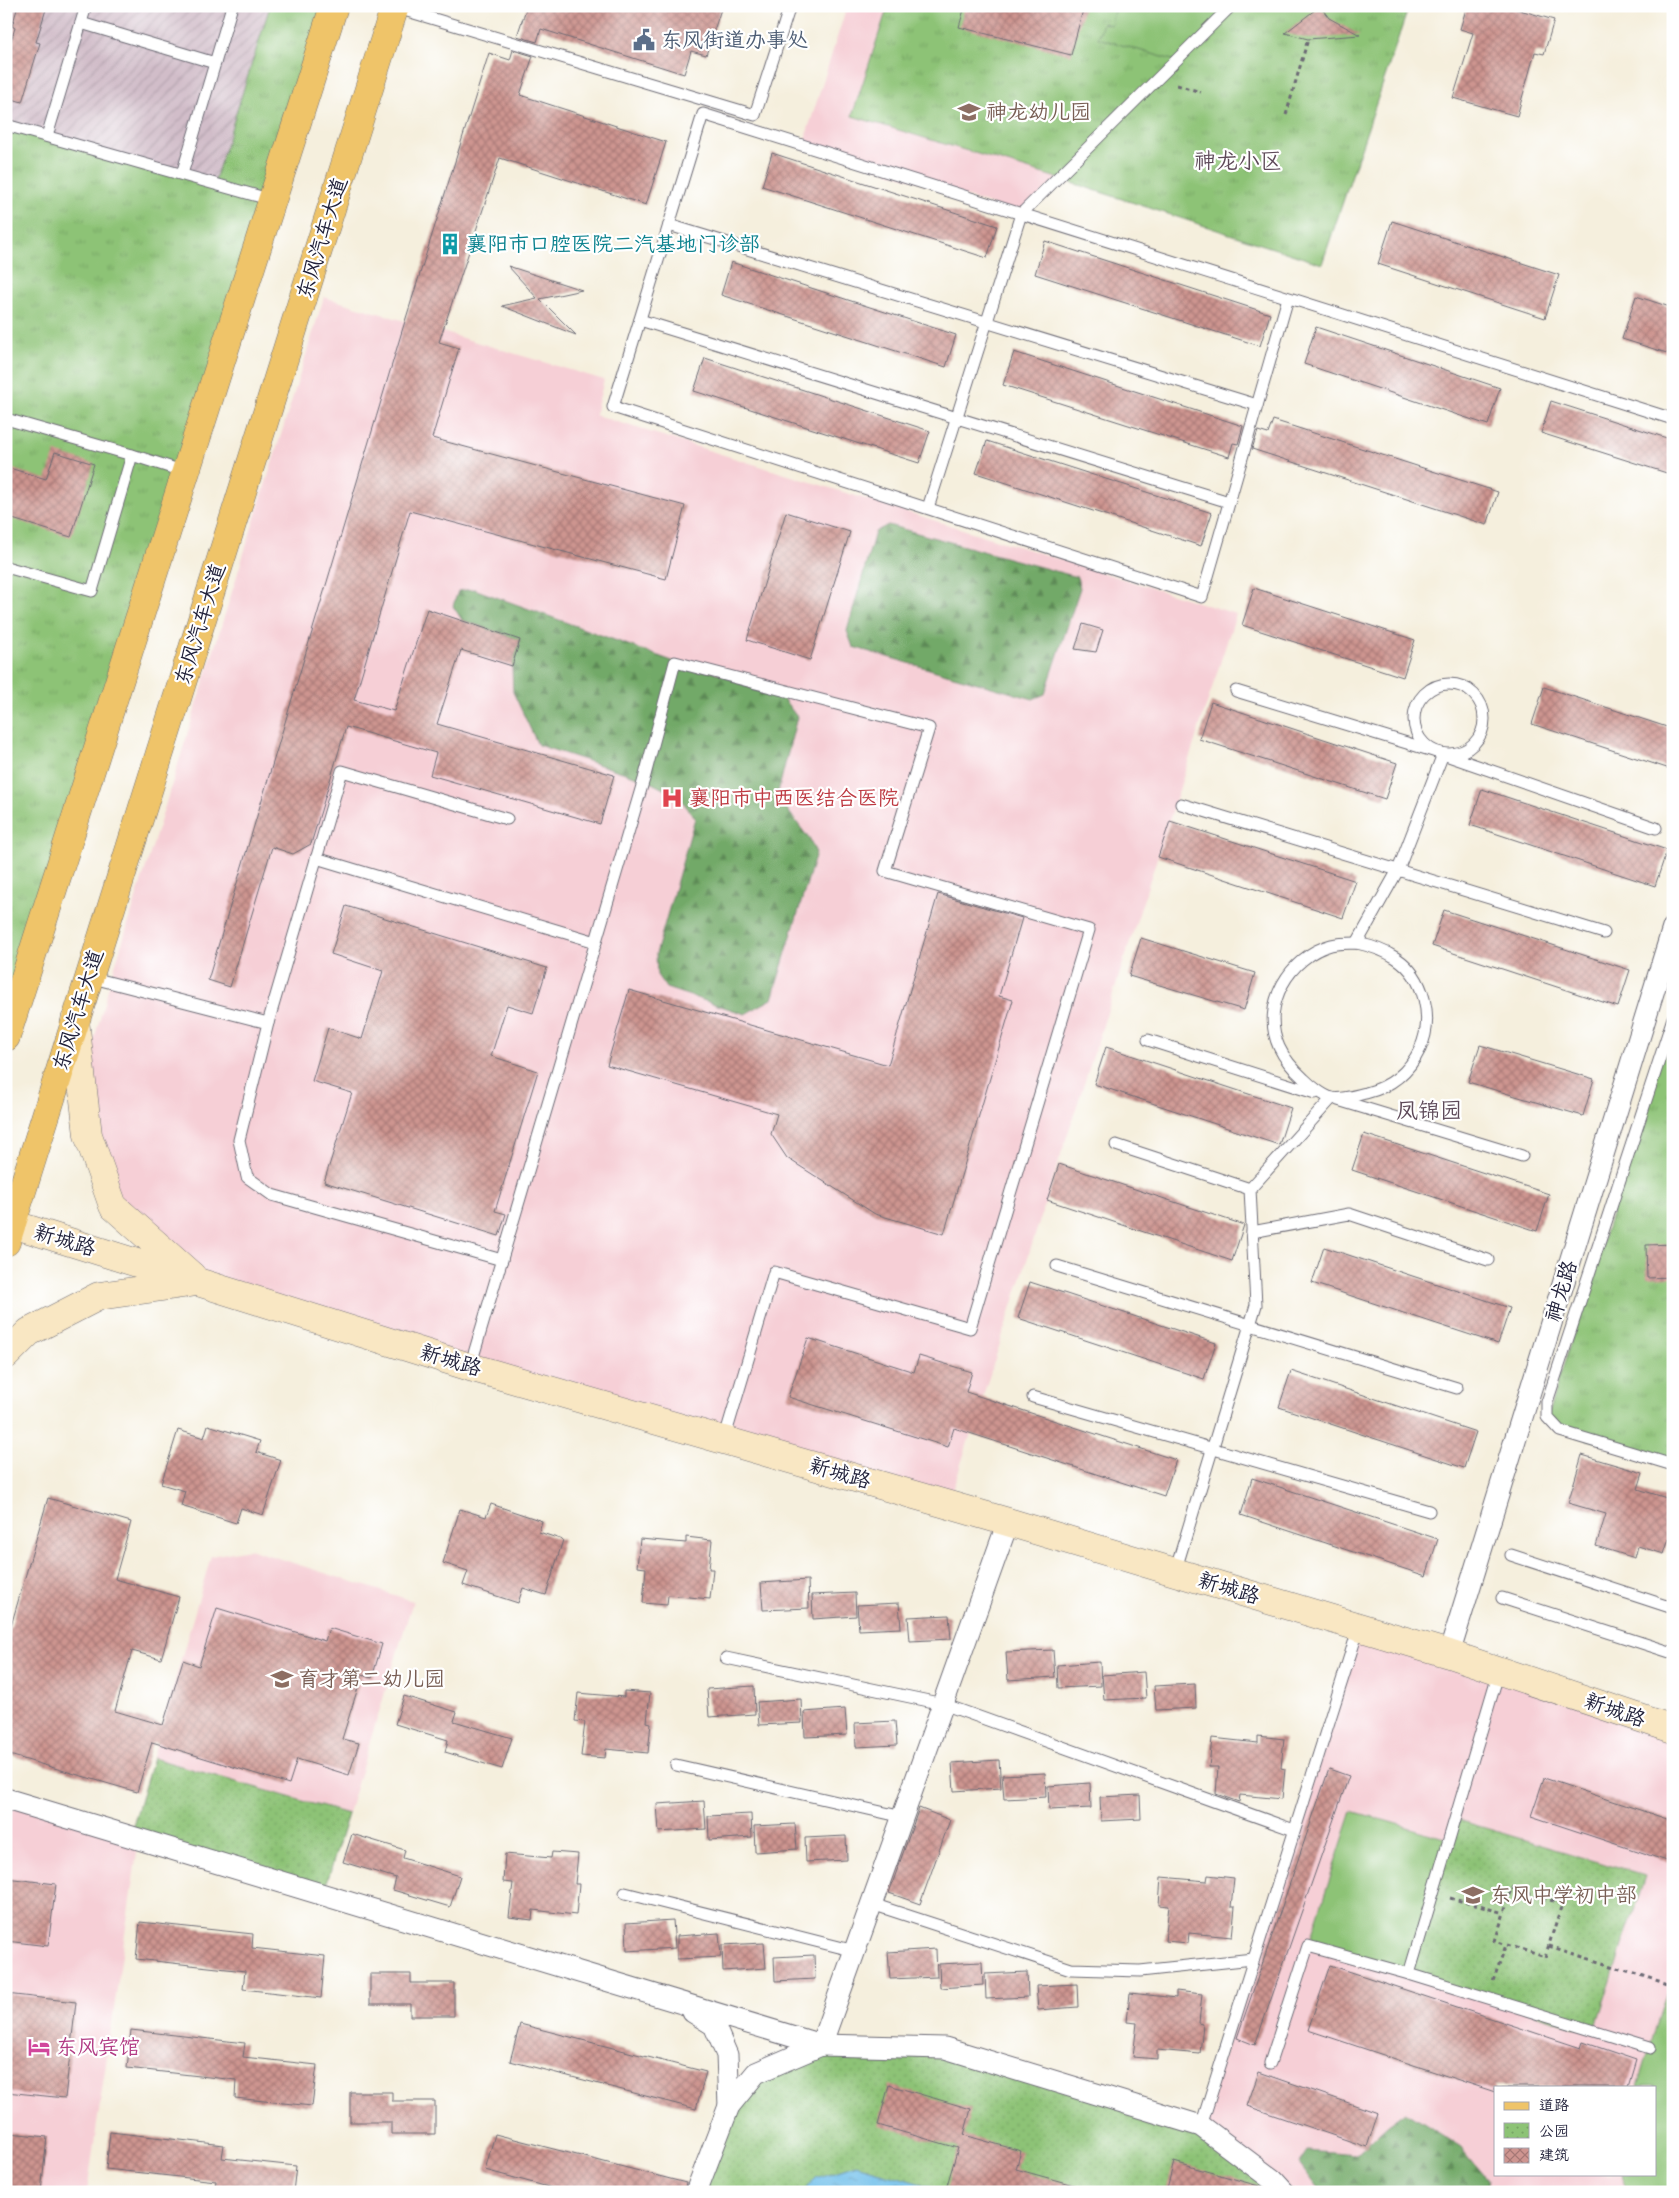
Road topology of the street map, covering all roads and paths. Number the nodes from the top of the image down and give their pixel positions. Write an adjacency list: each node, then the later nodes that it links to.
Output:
1 (86, 6): 7 (lane)
2 (232, 6): 9 (lane)
3 (334, 6): 14 (main road)
4 (790, 6): 6 (lane)
5 (1231, 6): 15 (lane)
6 (394, 7): 40 (main road, 东风汽车大道)
7 (81, 23): 9 (lane); 12 (lane)
8 (1308, 39): 10 (path)
9 (215, 63): 13 (lane)
10 (1286, 115)
11 (6, 125): 12 (lane)
12 (47, 136): 13 (lane)
13 (182, 174): 14 (lane)
14 (272, 200): 25 (main road)
15 (1021, 214): 16 (lane); 17 (lane); 19 (lane)
16 (669, 225): 18 (lane); 19 (lane)
17 (1288, 298): 20 (lane); 23 (lane)
18 (640, 320): 21 (lane); 27 (lane)
19 (987, 322): 20 (lane); 21 (lane)
20 (1257, 405): 26 (lane)
21 (957, 417): 26 (lane); 27 (lane)
22 (6, 419): 24 (lane)
23 (1673, 419)
24 (132, 455): 25 (lane); 28 (lane)
25 (186, 472): 44 (main road)
26 (1229, 502): 27 (lane)
27 (928, 508)
28 (6, 567)
29 (1236, 691): 30 (lane)
30 (1443, 754): 30 (lane); 33 (lane); 35 (lane)
31 (1181, 804): 35 (lane)
32 (507, 819): 34 (lane)
33 (1656, 828)
34 (316, 858): 38 (lane); 43 (lane)
35 (1398, 870): 37 (lane); 39 (lane)
36 (1673, 928): 72 (street, 神龙路)
37 (1604, 933)
38 (596, 942): 52 (lane); 61 (lane)
39 (1357, 943): 46 (lane); 46 (lane)
40 (89, 977): 42 (main road, 东风汽车大道); 43 (lane)
41 (1673, 1018): 63 (lane)
42 (75, 1020): 50 (main road, 东风汽车大道); 55 (street)
43 (268, 1023): 52 (lane)
44 (6, 1037)
45 (1148, 1040): 46 (lane)
46 (1332, 1098): 48 (lane); 49 (lane)
47 (1116, 1145): 49 (lane)
48 (1522, 1156)
49 (1250, 1189): 51 (lane)
50 (8, 1229): 55 (street, 新城路)
51 (1252, 1232): 53 (lane); 56 (lane)
52 (502, 1260): 58 (lane)
53 (1488, 1260)
54 (1057, 1266): 56 (lane)
55 (199, 1282): 57 (street); 58 (street, 新城路)
56 (1250, 1324): 59 (lane); 62 (lane)
57 (6, 1355)
58 (470, 1366): 61 (street, 新城路)
59 (1457, 1388)
60 (1033, 1397): 62 (lane)
61 (724, 1440): 65 (street, 新城路)
62 (1213, 1447): 64 (lane); 67 (lane)
63 (1673, 1465)
64 (1429, 1511)
65 (1008, 1522): 67 (street, 新城路); 75 (street)
66 (1511, 1555): 69 (lane)
67 (1175, 1572): 70 (street, 新城路)
68 (1502, 1598): 71 (lane)
69 (1673, 1608)
70 (1359, 1627): 72 (street, 新城路); 80 (lane)
71 (1673, 1653)
72 (1449, 1654): 74 (street, 新城路)
73 (726, 1658): 75 (lane)
74 (1499, 1671): 76 (street, 新城路); 82 (lane)
75 (943, 1704): 79 (street); 80 (lane)
76 (1673, 1729)
77 (676, 1764): 79 (lane)
78 (6, 1799): 92 (street)
79 (903, 1817): 83 (street)
80 (1294, 1830): 88 (lane)
81 (625, 1893): 87 (lane)
82 (1433, 1893): 84 (path); 89 (lane)
83 (872, 1904): 87 (street); 88 (lane)
84 (1504, 1913): 85 (path); 86 (path)
85 (1506, 1945): 86 (path); 91 (path)
86 (1549, 1946): 90 (path)
87 (855, 1951): 93 (street)
88 (1254, 1959): 97 (lane)
89 (1409, 1974): 91 (lane); 95 (lane)
90 (1668, 1984)
91 (1487, 1998): 94 (lane)
92 (673, 2000): 93 (street); 96 (street)
93 (821, 2046): 96 (street); 97 (street)
94 (1650, 2048)
95 (1270, 2063)
96 (729, 2106): 98 (street)
97 (1200, 2126): 99 (street)
98 (696, 2192)
99 (1284, 2192)

